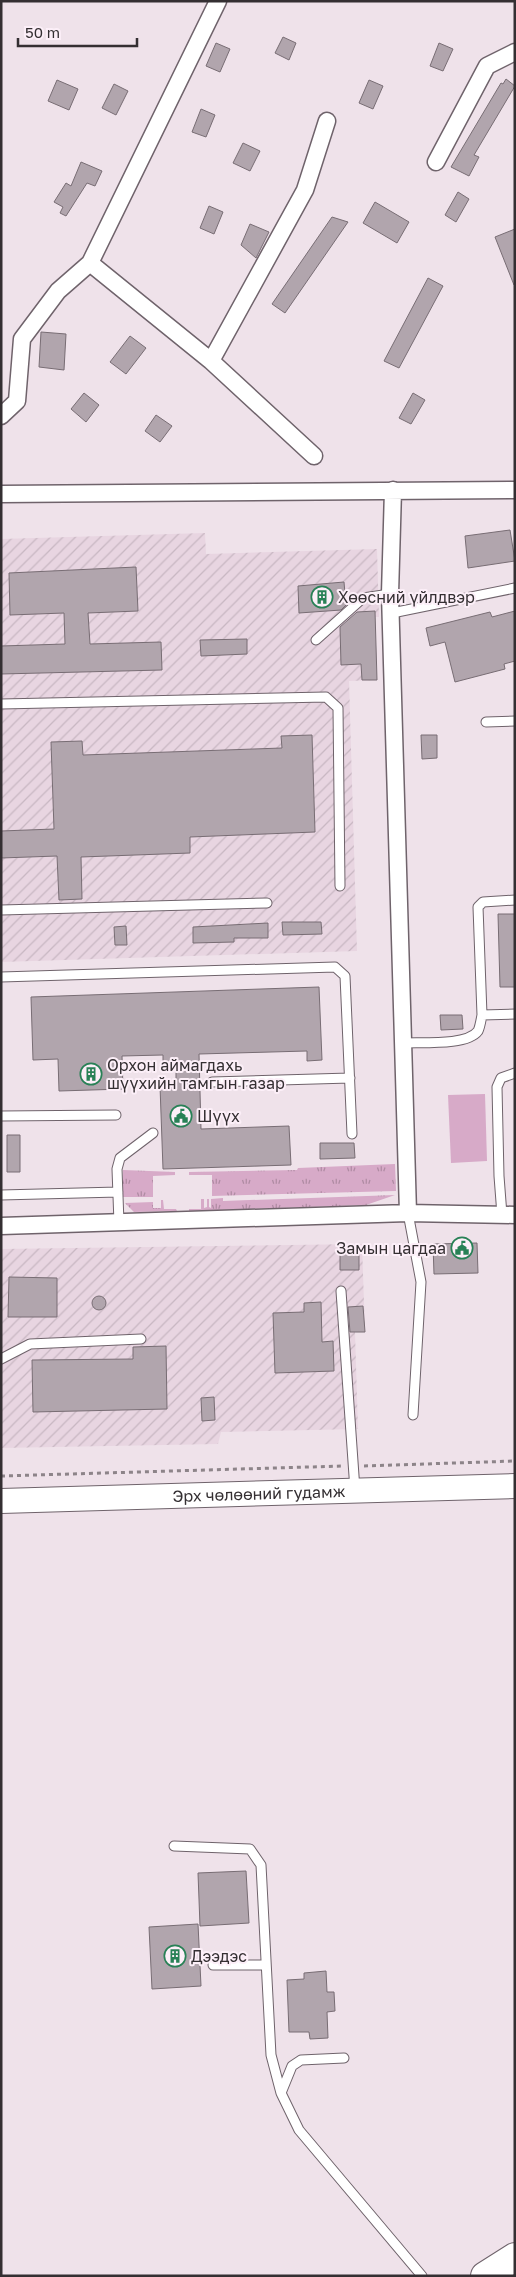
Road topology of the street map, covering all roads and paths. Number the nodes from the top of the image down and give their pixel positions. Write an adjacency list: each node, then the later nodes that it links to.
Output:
1 (218, 1): 5 (street)
2 (515, 52): 4 (street)
3 (327, 121): 6 (street)
4 (436, 162)
5 (90, 263): 6 (street); 7 (street)
6 (211, 361): 8 (street)
7 (1, 416)
8 (314, 456)
9 (393, 490): 10 (street); 11 (street); 13 (street)
10 (515, 490)
11 (1, 494)
12 (515, 588): 14 (lane)
13 (390, 594): 14 (street); 15 (lane)
14 (392, 613): 26 (street)
15 (316, 640)
16 (1, 704): 19 (lane)
17 (515, 721): 18 (lane)
18 (486, 722)
19 (340, 886)
20 (515, 900): 25 (lane)
21 (267, 903): 22 (lane)
22 (1, 910)
23 (1, 977): 28 (lane)
24 (515, 1014): 25 (lane)
25 (482, 1016): 26 (lane)
26 (404, 1043): 36 (street)
27 (515, 1073): 37 (lane)
28 (350, 1078): 29 (lane); 33 (lane)
29 (212, 1082)
30 (116, 1115): 31 (lane)
31 (1, 1116)
32 (152, 1133): 34 (lane)
33 (352, 1134)
34 (118, 1192): 35 (lane); 38 (lane)
35 (1, 1195)
36 (408, 1213): 37 (street); 38 (street); 43 (lane)
37 (508, 1215)
38 (119, 1224): 39 (street)
39 (1, 1226)
40 (341, 1291): 45 (lane)
41 (141, 1339): 42 (lane)
42 (1, 1359)
43 (413, 1415)
44 (515, 1462): 45 (path)
45 (352, 1466): 46 (path); 48 (lane)
46 (1, 1476)
47 (515, 1486): 48 (main road, Эрх чөлөөний гудамж)
48 (355, 1490): 49 (main road, Эрх чөлөөний гудамж)
49 (1, 1501)
50 (174, 1846): 52 (lane)
51 (213, 1965): 52 (lane)
52 (265, 1965): 54 (lane)
53 (344, 2058): 54 (lane)
54 (281, 2093): 56 (lane)
55 (515, 2257): 57 (highway)
56 (422, 2276)
57 (485, 2276)

